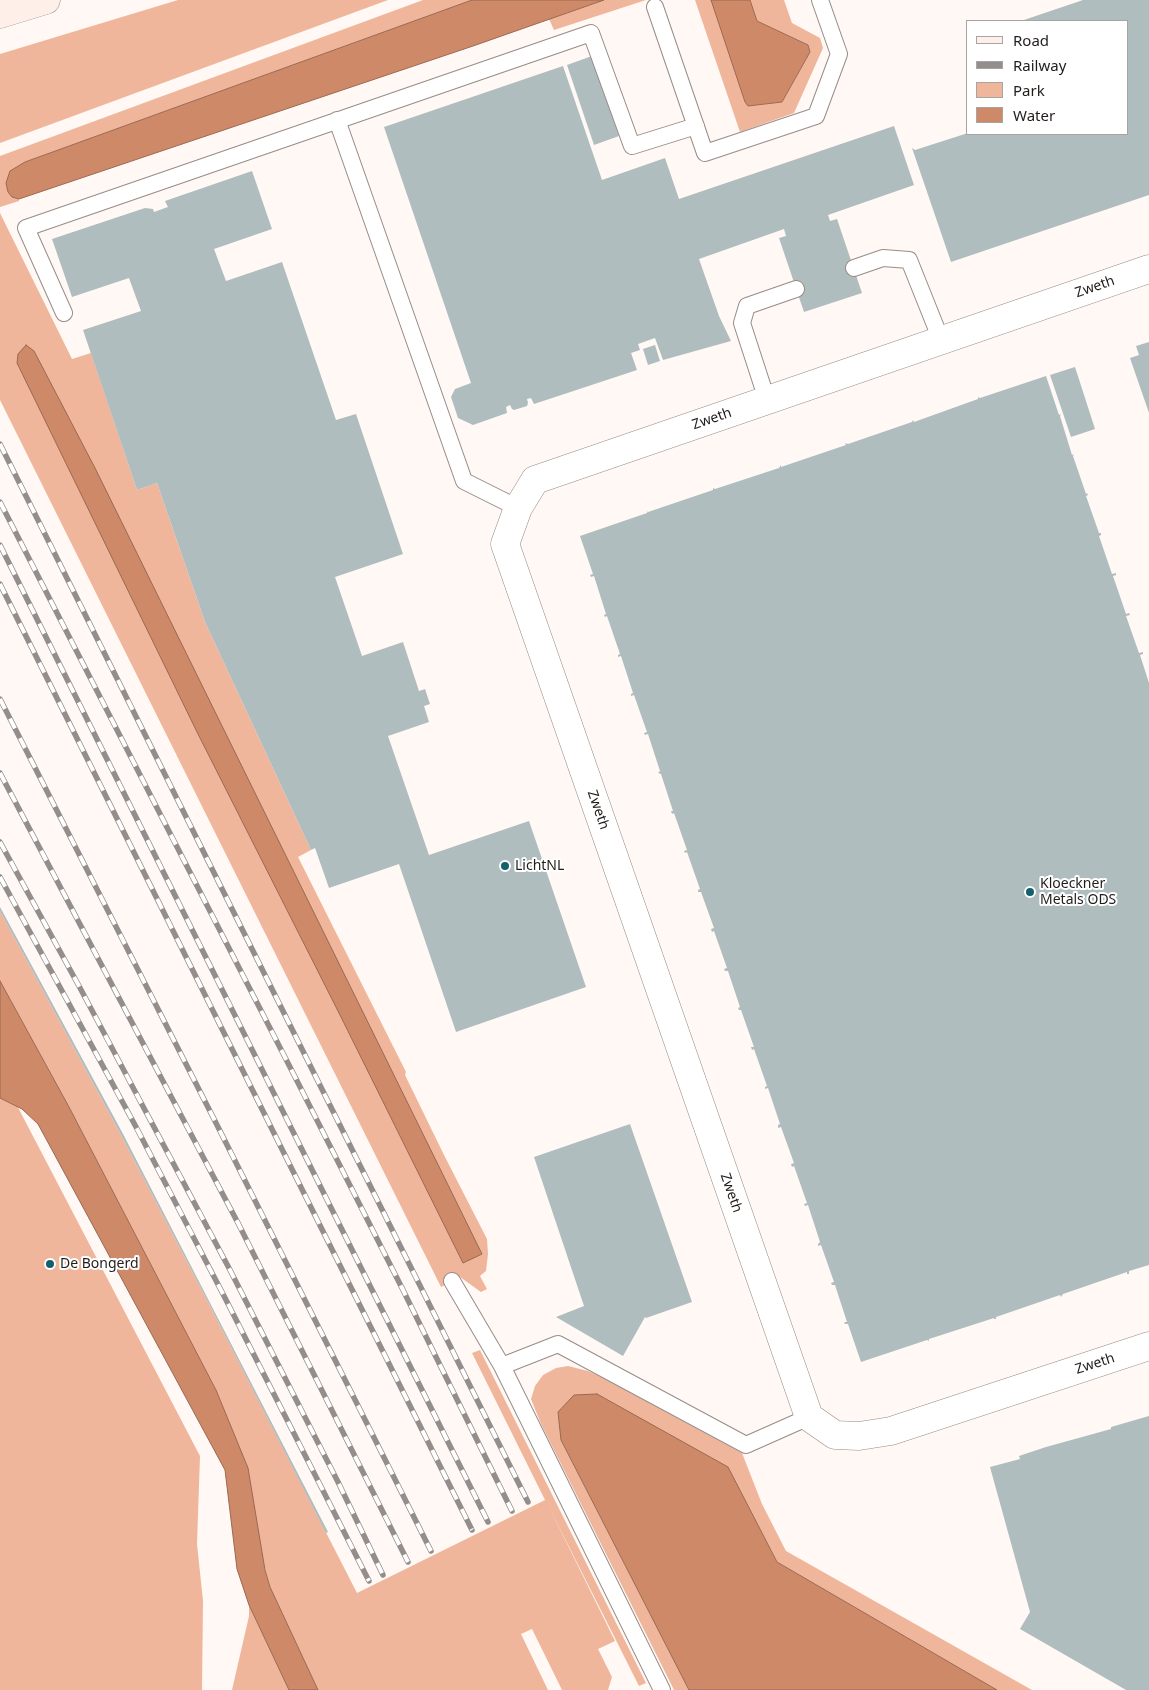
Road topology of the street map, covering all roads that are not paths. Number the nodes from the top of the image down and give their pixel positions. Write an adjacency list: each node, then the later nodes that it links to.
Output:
1 (46, 0): 4 (main road)
2 (820, 0): 6 (lane)
3 (655, 7): 6 (lane)
4 (0, 14)
5 (337, 120): 6 (lane); 10 (lane); 13 (lane)
6 (696, 126)
7 (854, 268): 11 (lane)
8 (1149, 269): 11 (street, Zweth)
9 (796, 289): 12 (lane)
10 (64, 313)
11 (942, 340): 12 (street, Zweth)
12 (767, 400): 13 (street, Zweth)
13 (518, 508): 17 (street, Zweth)
14 (452, 1281): 16 (lane)
15 (1149, 1346): 17 (street, Zweth)
16 (502, 1366): 17 (lane); 18 (lane)
17 (809, 1417)
18 (662, 1690)

